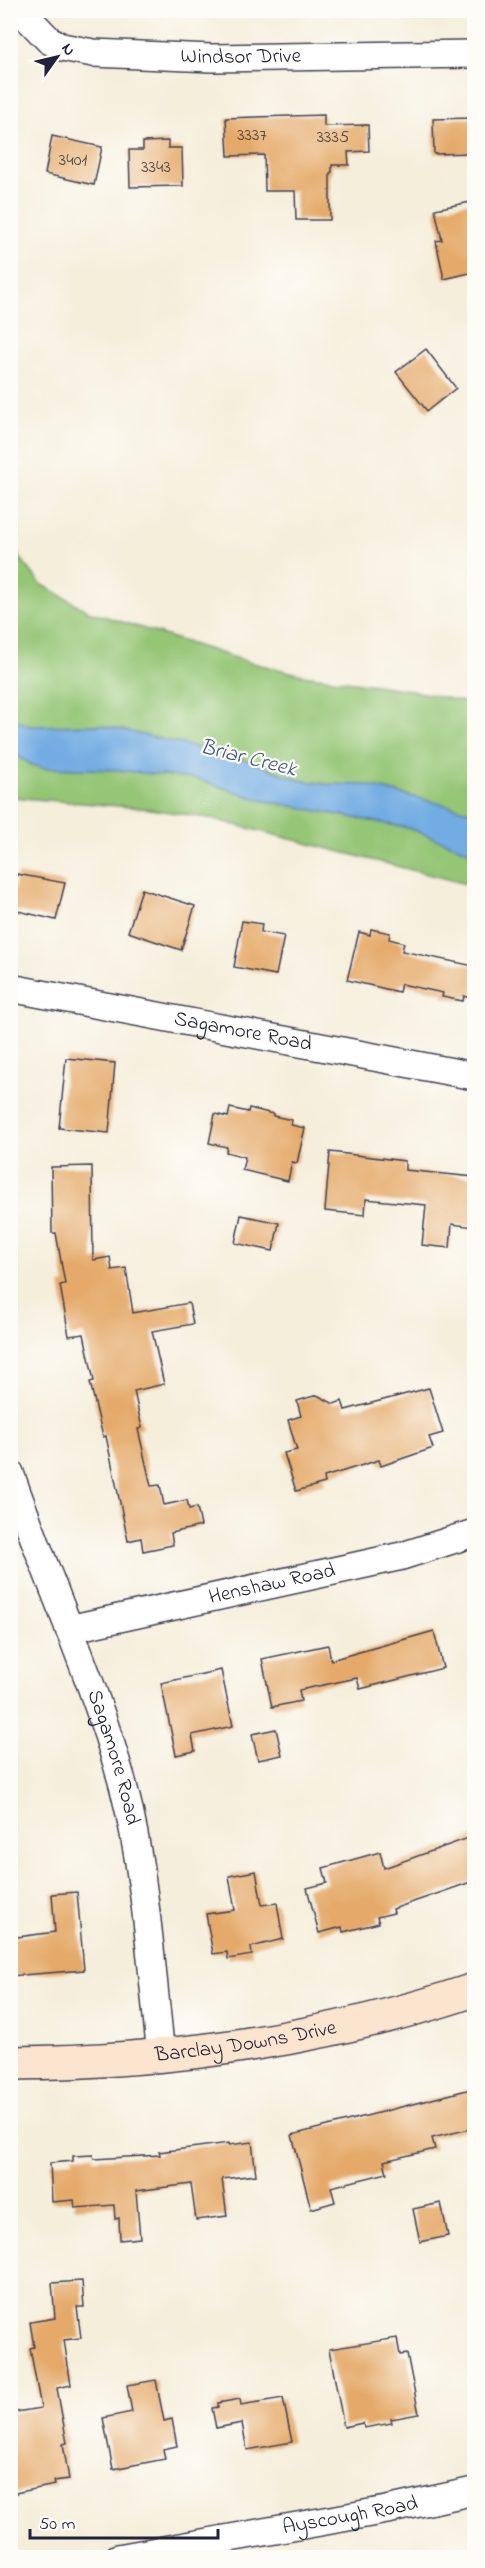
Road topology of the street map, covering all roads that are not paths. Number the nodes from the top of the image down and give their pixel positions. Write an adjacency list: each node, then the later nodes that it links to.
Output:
1 (20, 10): 2 (street, Windsor Drive)
2 (474, 54)
3 (10, 988): 4 (street, Sagamore Road)
4 (474, 1076)
5 (10, 1473): 7 (street, Sagamore Road)
6 (474, 1533): 7 (street, Henshaw Road)
7 (69, 1629): 9 (street, Sagamore Road)
8 (474, 1990): 9 (street, Barclay Downs Drive)
9 (161, 2055): 10 (street, Barclay Downs Drive)
10 (10, 2063)
11 (474, 2491): 12 (street, Ayscough Road)
12 (169, 2553): 13 (street, Ayscough Road)
13 (118, 2558)

